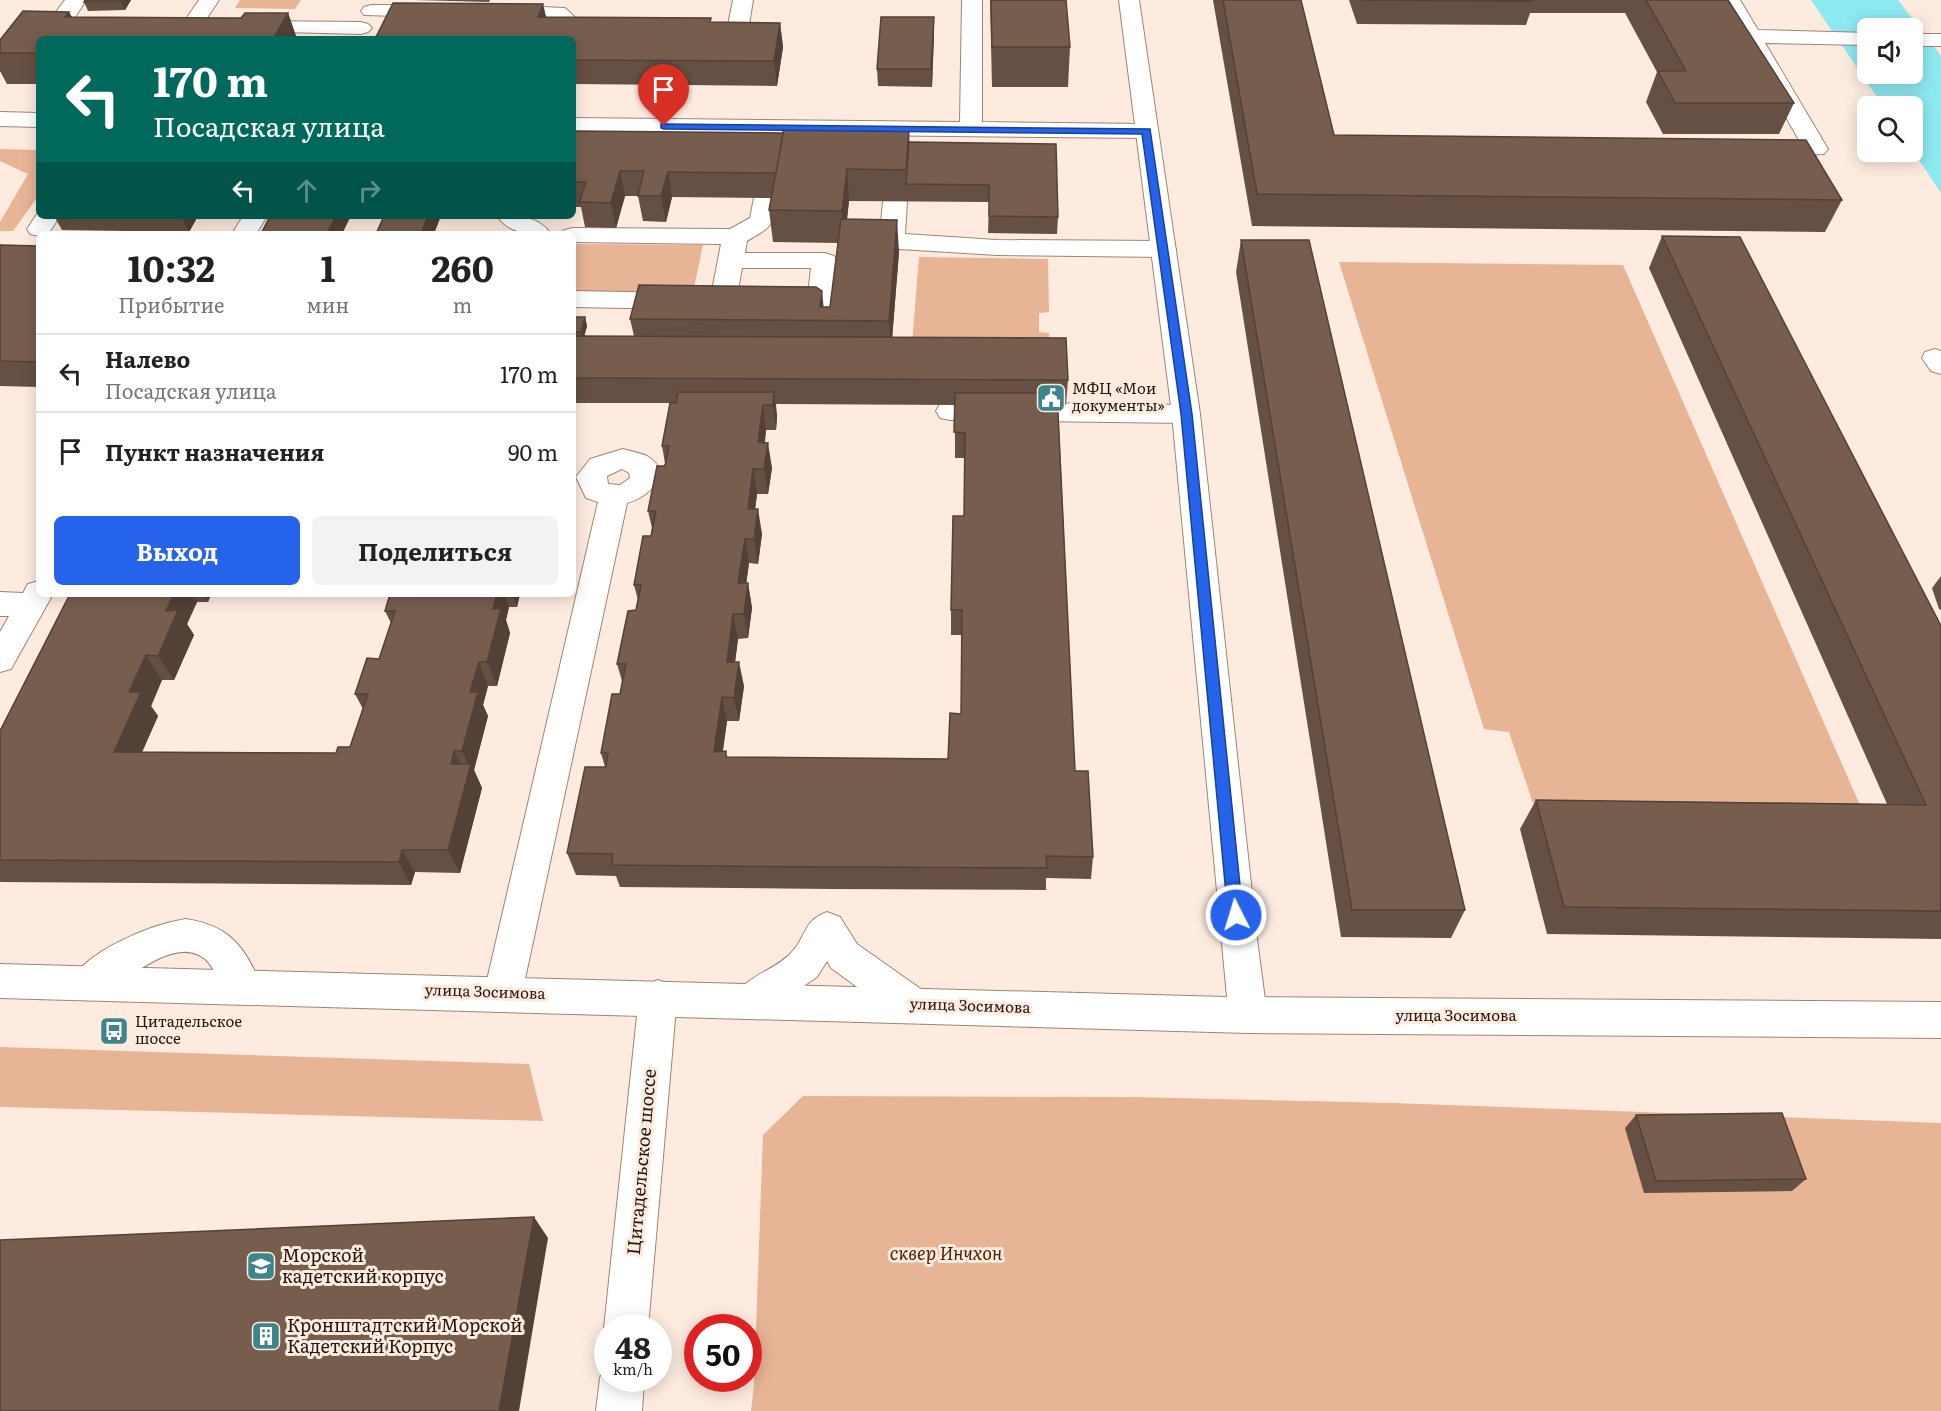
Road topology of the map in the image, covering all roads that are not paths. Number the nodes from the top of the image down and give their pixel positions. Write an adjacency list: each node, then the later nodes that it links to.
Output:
1 (76, 0): 12 (main road)
2 (209, 0): 15 (main road)
3 (743, 0): 17 (main road)
4 (972, 0): 27 (main road)
5 (1129, 0): 28 (main road)
6 (1730, 0): 18 (main road)
7 (560, 6): 9 (main road); 16 (main road)
8 (449, 11): 10 (main road)
9 (473, 11)
10 (366, 19): 15 (main road)
11 (35, 25): 12 (main road)
12 (57, 25): 13 (main road)
13 (80, 25)
14 (170, 26): 15 (main road)
15 (192, 26)
16 (600, 30)
17 (680, 31)
18 (1751, 36): 19 (main road); 29 (main road)
19 (1857, 39)
20 (1923, 40): 21 (main road)
21 (1941, 40)
22 (0, 119): 23 (main road)
23 (36, 120)
24 (576, 125): 25 (main road)
25 (778, 127): 26 (main road); 30 (main road)
26 (902, 128): 27 (main road); 31 (main road)
27 (971, 129): 28 (main road)
28 (1147, 131): 39 (main road)
29 (1746, 148)
30 (774, 151)
31 (899, 153)
32 (766, 198): 38 (main road)
33 (895, 201): 37 (main road)
34 (514, 219): 35 (main road)
35 (534, 231)
36 (576, 235): 38 (main road)
37 (892, 242): 39 (main road); 40 (main road)
38 (733, 249): 40 (main road); 42 (main road)
39 (1163, 249): 44 (main road)
40 (825, 261): 42 (main road)
41 (576, 299): 42 (main road)
42 (744, 301)
43 (950, 411): 44 (main road)
44 (1186, 414): 56 (main road)
45 (614, 496): 52 (main road)
46 (35, 598): 47 (main road); 48 (main road)
47 (0, 604)
48 (0, 660)
49 (0, 981): 50 (main road, улица Зосимова)
50 (89, 983): 51 (main road, улица Зосимова); 51 (main road)
51 (243, 986): 52 (main road, улица Зосимова)
52 (503, 993): 53 (main road, улица Зосимова)
53 (658, 997): 54 (main road, улица Зосимова); 58 (main road, Цитадельское шоссе)
54 (752, 1000): 55 (main road, улица Зосимова); 55 (main road)
55 (911, 1004): 56 (main road, улица Зосимова)
56 (1248, 1015): 57 (main road, улица Зосимова)
57 (1941, 1020)
58 (627, 1314)
59 (621, 1392): 60 (main road)
60 (619, 1411)

